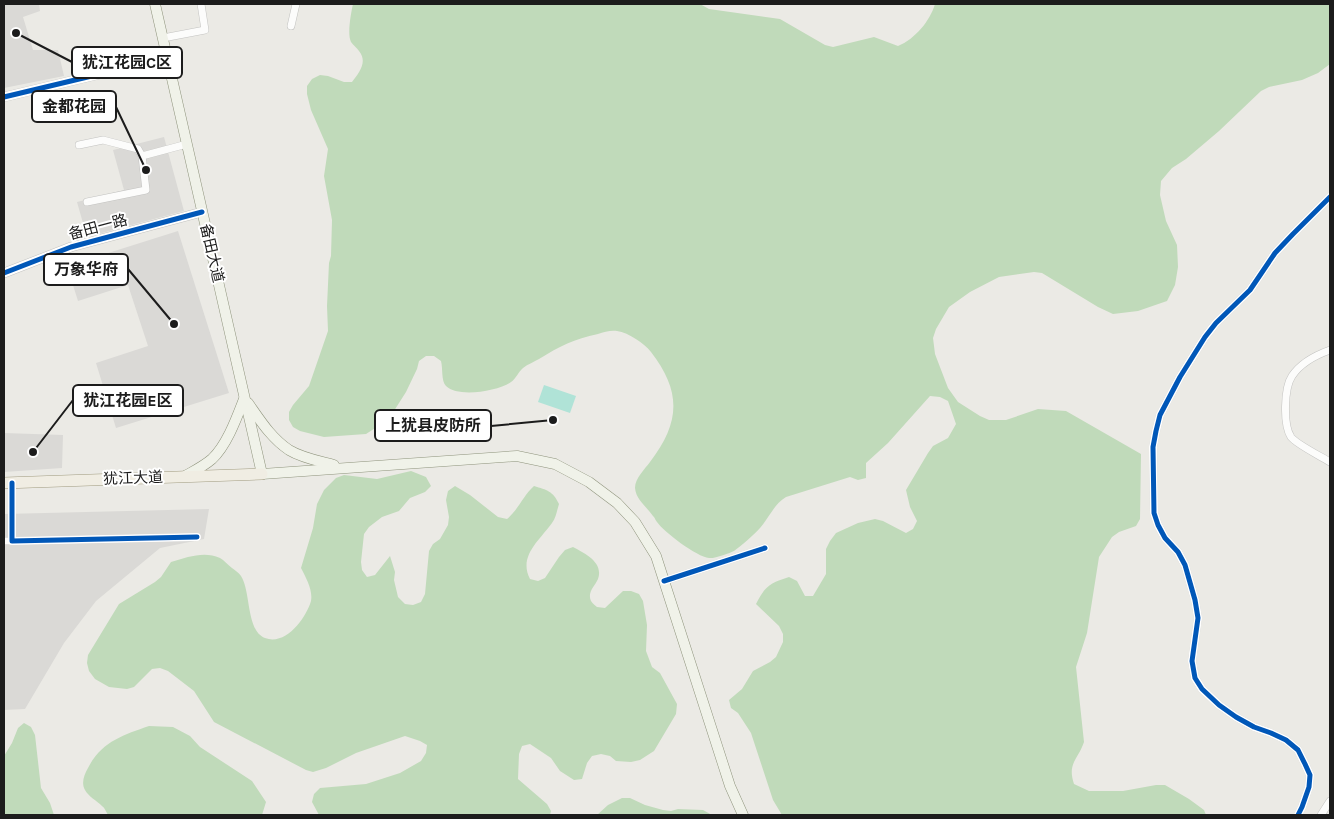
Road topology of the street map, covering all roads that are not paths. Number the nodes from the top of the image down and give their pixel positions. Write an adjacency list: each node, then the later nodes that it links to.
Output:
1 (155, 4): 5 (main road, 备田大道)
2 (201, 4): 5 (street)
3 (296, 4): 4 (street)
4 (291, 26)
5 (163, 38): 6 (main road, 备田大道)
6 (167, 58): 7 (street); 8 (main road, 备田大道)
7 (4, 97)
8 (187, 144): 10 (street); 13 (main road, 备田大道)
9 (79, 145): 10 (street)
10 (142, 156): 12 (street)
11 (1330, 197): 29 (street)
12 (87, 202)
13 (202, 212): 14 (street, 备田一路); 16 (main road, 备田大道)
14 (4, 273)
15 (1330, 350): 17 (street)
16 (244, 398): 18 (main road); 19 (main road, 备田大道); 20 (main road)
17 (1330, 462)
18 (343, 468): 19 (main road); 26 (main road)
19 (262, 474): 20 (main road, 犹江大道)
20 (185, 476): 21 (main road, 犹江大道)
21 (8, 483): 24 (street)
22 (197, 537): 24 (street)
23 (4, 541): 24 (street)
24 (12, 541)
25 (766, 548): 26 (street)
26 (664, 580): 28 (main road)
27 (1330, 801): 30 (street)
28 (743, 815)
29 (1298, 815)
30 (1321, 815)

